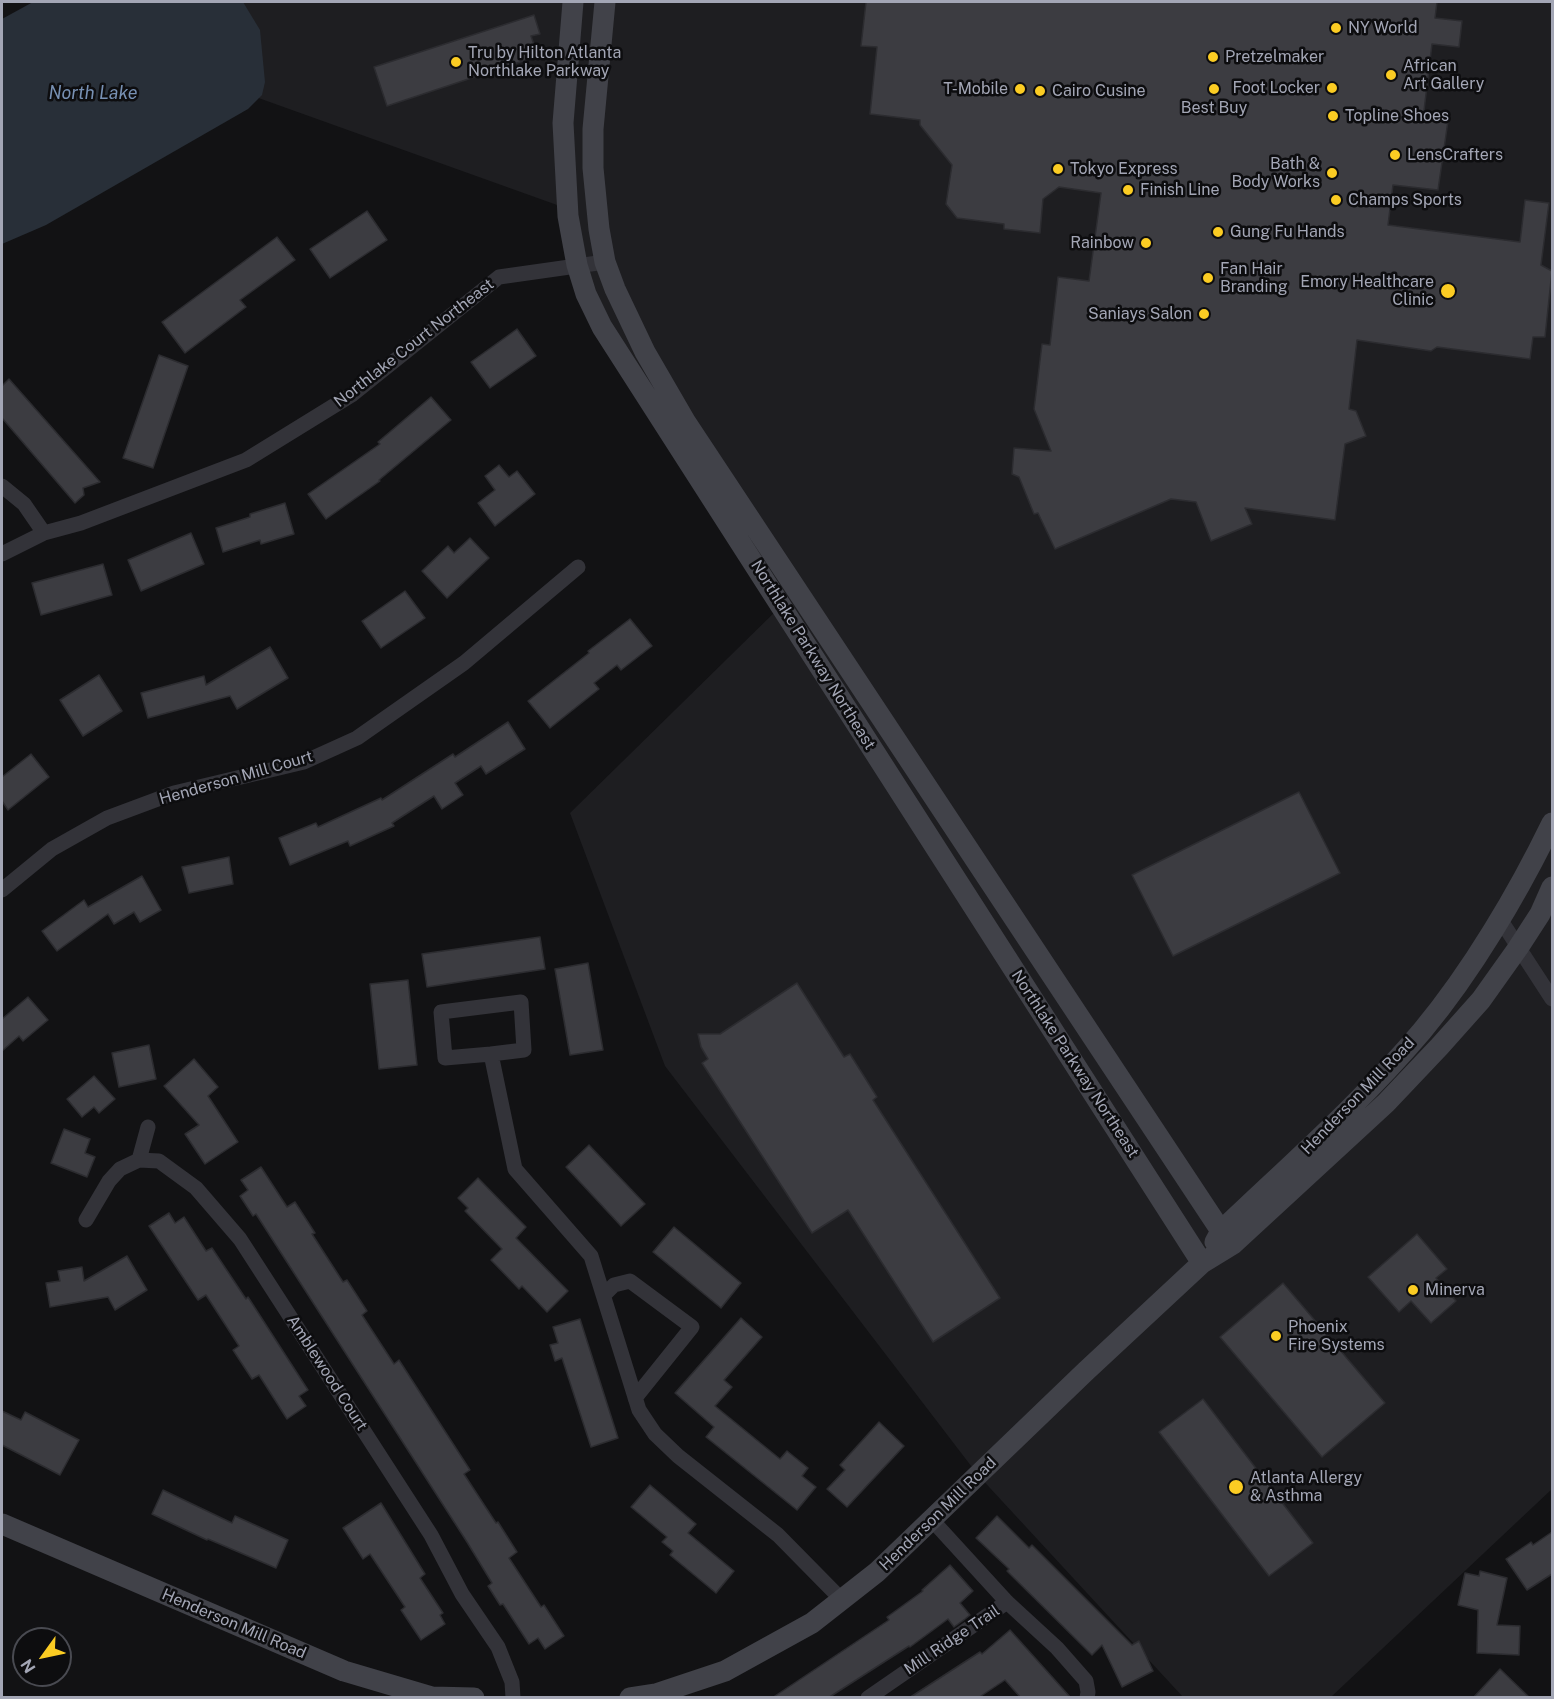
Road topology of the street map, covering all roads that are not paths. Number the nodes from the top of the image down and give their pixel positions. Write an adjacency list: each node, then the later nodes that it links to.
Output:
1 (573, 2): 4 (street, Northlake Parkway Northeast)
2 (605, 2): 3 (street, Northlake Parkway Northeast)
3 (605, 262): 4 (street, Northlake Court Northeast); 19 (street, Northlake Parkway Northeast)
4 (577, 265): 6 (street, Northlake Court Northeast); 20 (street, Northlake Parkway Northeast)
5 (2, 486): 6 (street)
6 (44, 533): 7 (street, Northlake Court Northeast)
7 (2, 554)
8 (578, 567): 11 (street, Henderson Mill Court)
9 (1552, 823): 12 (street, Henderson Mill Road)
10 (1552, 887): 13 (street, Henderson Mill Road)
11 (2, 890)
12 (1500, 919): 13 (street); 19 (street, Henderson Mill Road)
13 (1518, 948): 14 (street); 19 (street, Henderson Mill Road)
14 (1552, 999)
15 (491, 1054): 15 (street); 21 (street)
16 (148, 1128): 17 (street)
17 (139, 1160): 18 (street); 28 (street, Amblewood Court)
18 (86, 1220)
19 (1227, 1237): 20 (street, Henderson Mill Road)
20 (1202, 1263): 23 (street, Henderson Mill Road)
21 (604, 1295): 22 (street); 22 (street)
22 (635, 1398): 25 (street)
23 (932, 1520): 25 (street, Henderson Mill Road); 26 (street, Mill Ridge Trail)
24 (2, 1524): 27 (street, Henderson Mill Road)
25 (842, 1600): 29 (street, Henderson Mill Road)
26 (1007, 1602): 30 (street, Mill Ridge Trail); 31 (street, Mill Ridge Trail)
27 (474, 1698)
28 (513, 1698)
29 (630, 1698)
30 (868, 1698)
31 (1087, 1698)

